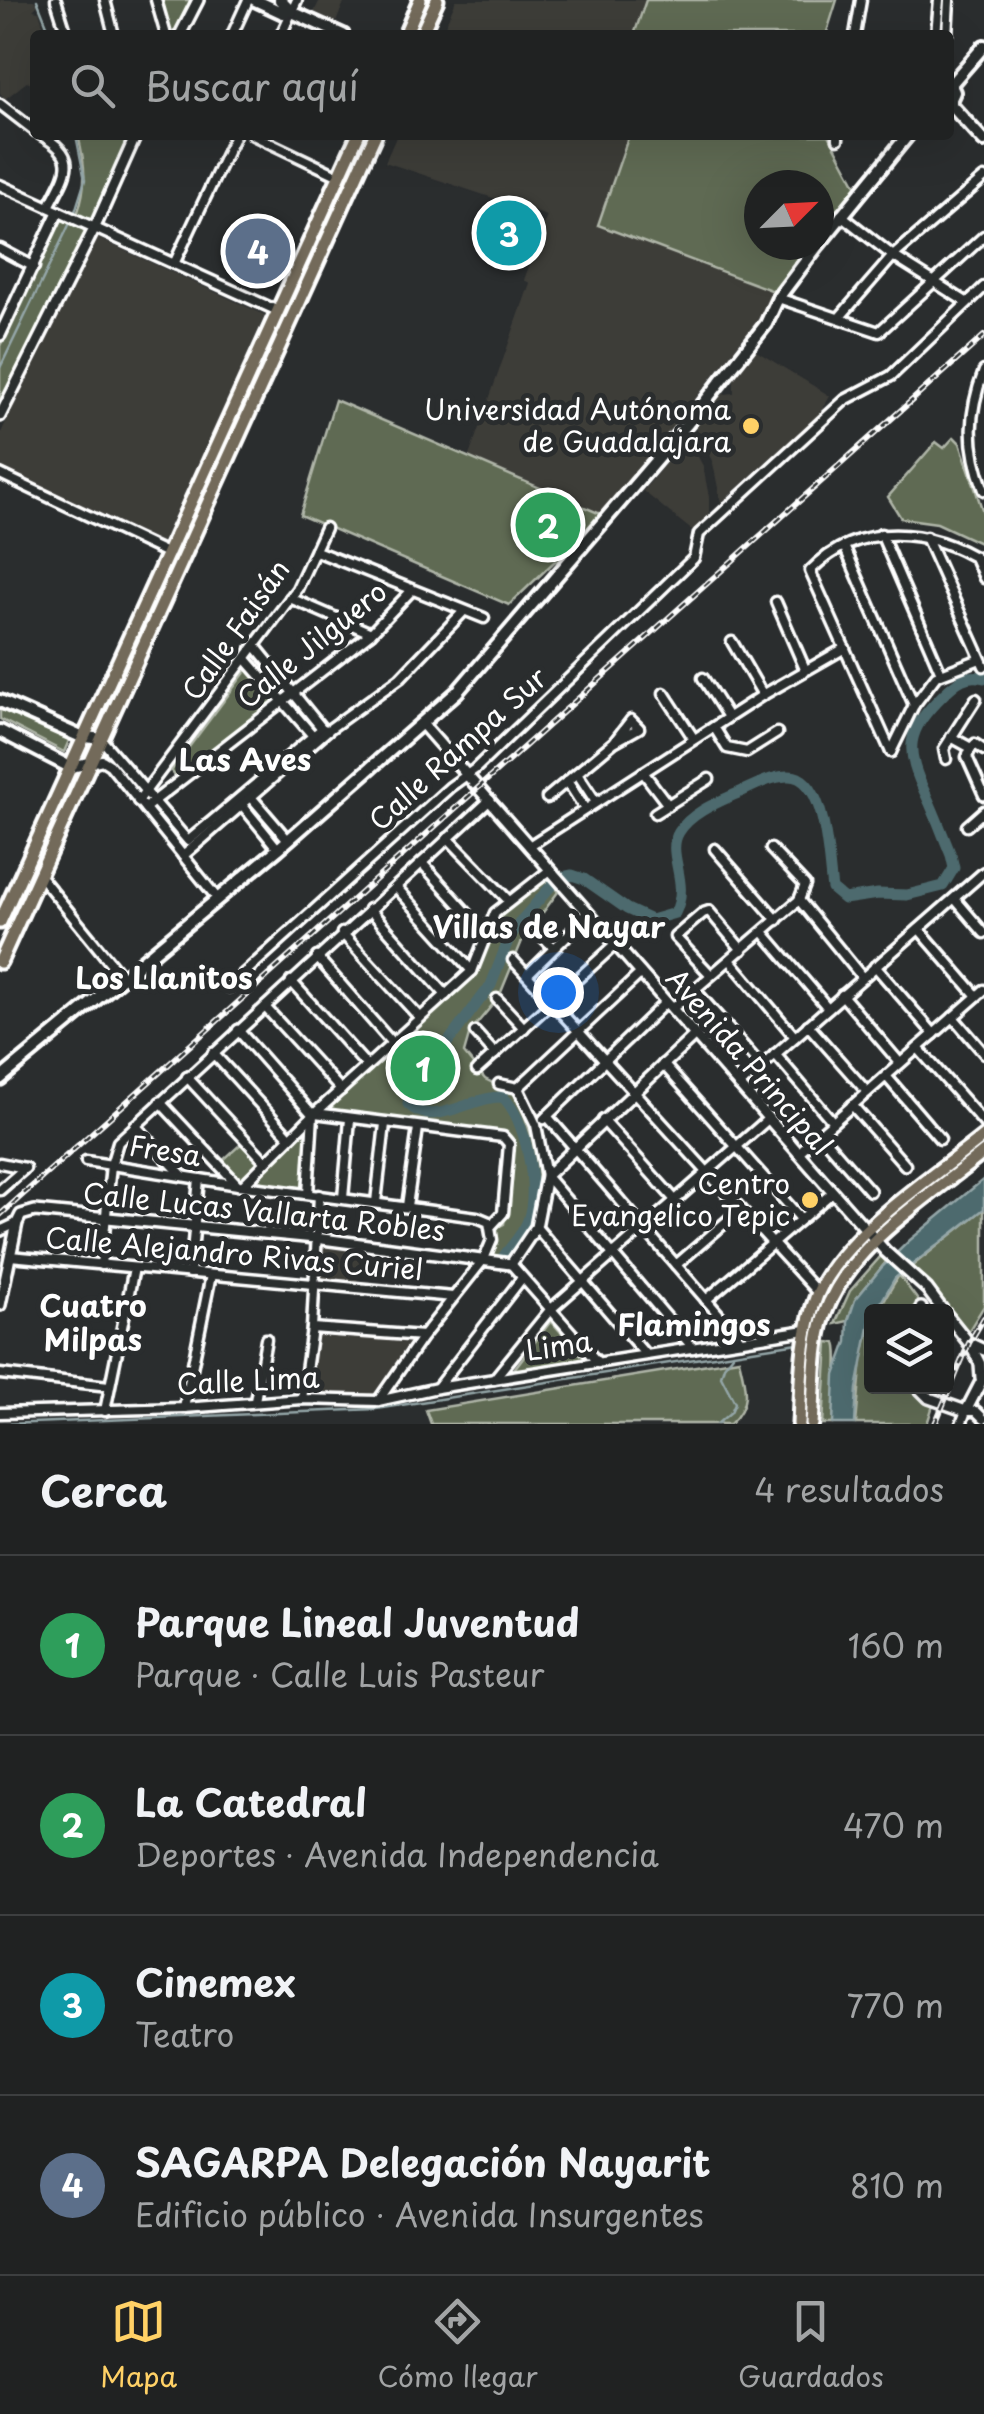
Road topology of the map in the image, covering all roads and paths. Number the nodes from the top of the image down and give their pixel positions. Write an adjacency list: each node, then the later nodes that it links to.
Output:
1 (56, 0): 13 (street)
2 (105, 0): 14 (street)
3 (156, 0): 15 (street)
4 (198, 0): 16 (street)
5 (252, 0): 12 (main road); 17 (street)
6 (280, 0): 12 (main road)
7 (420, 0): 20 (main road)
8 (437, 0): 21 (main road)
9 (861, 0): 22 (street)
10 (939, 0): 23 (street)
11 (949, 0): 24 (street)
12 (294, 6): 18 (street); 19 (main road)
13 (65, 30)
14 (113, 30)
15 (165, 30)
16 (183, 30)
17 (235, 30)
18 (283, 30)
19 (335, 30)
20 (407, 30)
21 (423, 30)
22 (856, 30)
23 (936, 30)
24 (947, 30)
25 (984, 46): 26 (main road)
26 (954, 79)
27 (0, 104): 29 (street)
28 (954, 108): 37 (main road)
29 (30, 126)
30 (49, 140): 42 (street)
31 (134, 140): 45 (street)
32 (233, 140): 52 (street)
33 (263, 140): 39 (street)
34 (356, 140): 38 (main road)
35 (373, 140): 47 (main road)
36 (904, 140): 43 (main road)
37 (984, 141)
38 (350, 154): 39 (main road); 47 (main road)
39 (339, 176): 46 (main road)
40 (984, 178): 50 (street)
41 (0, 184): 42 (street)
42 (58, 211): 45 (street); 53 (street)
43 (841, 216): 44 (main road); 50 (street)
44 (834, 225)
45 (94, 227): 52 (street); 66 (street)
46 (316, 229): 47 (main road); 58 (main road)
47 (330, 235): 62 (main road)
48 (984, 236): 54 (street)
49 (0, 249): 53 (street)
50 (893, 256): 54 (street); 60 (street)
51 (807, 260): 56 (main road)
52 (174, 264): 58 (street)
53 (34, 266): 59 (street)
54 (932, 281): 57 (street); 60 (street)
55 (984, 287): 57 (street, Calle Rampa Sur)
56 (778, 298): 60 (street); 101 (main road)
57 (966, 302): 119 (street, Calle Rampa Sur)
58 (278, 311): 62 (main road); 64 (main road)
59 (4, 318): 61 (street)
60 (839, 318)
61 (0, 335)
62 (270, 366): 65 (main road)
63 (984, 371): 70 (street)
64 (244, 384): 65 (main road); 67 (main road)
65 (259, 391): 69 (main road)
66 (0, 416)
67 (207, 469): 69 (main road); 76 (main road)
68 (0, 474): 76 (street)
69 (221, 475): 108 (main road)
70 (984, 490)
71 (325, 528): 75 (street, Calle Faisán)
72 (881, 534): 73 (street); 74 (street); 91 (street)
73 (926, 537): 77 (street); 89 (street)
74 (844, 546): 87 (street); 99 (street)
75 (316, 550): 79 (street); 80 (street, Calle Faisán)
76 (169, 554): 106 (main road)
77 (980, 560): 78 (street)
78 (984, 578)
79 (412, 590): 82 (street); 84 (street, Calle Jilguero)
80 (290, 598): 84 (street); 86 (street, Calle Faisán)
81 (776, 602): 90 (street)
82 (464, 611): 83 (street); 103 (street)
83 (484, 618)
84 (371, 632): 93 (street, Calle Jilguero)
85 (732, 642): 95 (street)
86 (256, 647): 88 (street, Calle Faisán); 93 (street)
87 (844, 648): 90 (street); 99 (street)
88 (246, 659): 97 (street); 122 (street, Calle Faisán)
89 (982, 661): 91 (street)
90 (805, 669): 95 (street)
91 (942, 673): 99 (street)
92 (703, 678): 100 (street)
93 (292, 692): 97 (street, Calle Jilguero); 103 (street)
94 (664, 693): 110 (street)
95 (763, 695): 100 (street)
96 (976, 699): 107 (street)
97 (282, 700): 109 (street); 127 (street, Calle Jilguero)
98 (0, 701): 106 (main road)
99 (914, 705)
100 (728, 718): 102 (street)
101 (423, 725): 119 (street, Avenida Principal); 137 (main road)
102 (714, 727): 105 (street); 110 (street)
103 (326, 731): 109 (street)
104 (0, 732): 116 (main road)
105 (777, 732)
106 (84, 737): 108 (main road); 116 (main road)
107 (951, 737): 112 (street); 114 (street)
108 (101, 738): 115 (main road); 122 (street)
109 (316, 739): 124 (street)
110 (694, 739): 117 (street)
111 (614, 742): 118 (street)
112 (971, 748): 113 (street); 123 (street)
113 (984, 750)
114 (946, 760)
115 (90, 763): 116 (main road); 130 (street); 146 (main road)
116 (70, 767): 156 (main road)
117 (643, 772): 129 (street); 131 (street)
118 (576, 773): 121 (street); 129 (street)
119 (466, 774): 126 (street, Avenida Principal); 179 (street, Calle Rampa Sur)
120 (709, 779): 131 (street)
121 (567, 781): 125 (street); 132 (street)
122 (146, 792): 127 (street); 130 (street, Calle Faisán)
123 (984, 794)
124 (250, 795): 128 (street); 137 (street)
125 (546, 798)
126 (490, 800): 136 (street); 138 (street, Avenida Principal)
127 (154, 802): 128 (street); 130 (street, Calle Jilguero)
128 (240, 802): 140 (street); 142 (street)
129 (596, 802): 132 (street)
130 (142, 805): 142 (street)
131 (668, 805): 134 (street)
132 (585, 809): 138 (street)
133 (984, 810): 135 (street)
134 (655, 813)
135 (967, 826)
136 (448, 838): 143 (street); 151 (street)
137 (288, 840): 140 (main road)
138 (529, 846): 144 (street, Avenida Principal)
139 (715, 848): 155 (street)
140 (278, 849): 148 (main road)
141 (771, 849): 149 (street)
142 (183, 856): 148 (street)
143 (422, 863): 147 (street); 157 (street)
144 (552, 871): 151 (street); 154 (street, Avenida Principal)
145 (984, 872): 150 (street)
146 (40, 876): 170 (main road); 176 (street)
147 (396, 887): 152 (street); 172 (street)
148 (217, 898): 176 (main road)
149 (799, 900): 155 (street); 177 (street)
150 (955, 900): 159 (street); 161 (street)
151 (509, 901): 153 (street)
152 (369, 909): 162 (street); 182 (street)
153 (495, 913): 157 (street); 163 (street)
154 (589, 914): 164 (street, Avenida Principal); 165 (street)
155 (777, 920): 160 (street)
156 (0, 922)
157 (477, 924): 163 (street)
158 (532, 926): 165 (street)
159 (919, 929): 171 (street); 181 (street)
160 (764, 933): 166 (street); 188 (street)
161 (984, 933)
162 (342, 934): 167 (street); 190 (street)
163 (488, 936): 172 (street)
164 (616, 944): 173 (street, Avenida Principal); 185 (street)
165 (554, 948): 174 (street)
166 (742, 950): 169 (street); 175 (street)
167 (317, 957): 178 (street); 199 (street)
168 (513, 960): 174 (street)
169 (730, 960): 175 (street); 198 (street)
170 (0, 962)
171 (875, 966): 177 (street); 196 (street)
172 (472, 971): 182 (street)
173 (641, 973): 186 (street, Avenida Principal); 194 (street)
174 (527, 975): 185 (street)
175 (711, 975): 180 (street)
176 (122, 976): 213 (main road)
177 (862, 977): 183 (street)
178 (291, 981): 187 (street); 208 (street)
179 (228, 987)
180 (695, 990): 186 (street); 209 (street)
181 (981, 993): 189 (street)
182 (446, 995): 190 (street)
183 (842, 996): 188 (street); 206 (street)
184 (497, 999): 192 (street)
185 (553, 1002): 192 (street); 194 (street)
186 (669, 1006): 197 (street, Avenida Principal); 205 (street)
187 (265, 1007): 193 (street); 217 (street)
188 (828, 1008): 191 (street)
189 (954, 1017): 196 (street); 202 (street)
190 (420, 1018): 199 (street)
191 (808, 1026): 198 (street); 219 (street)
192 (524, 1028): 203 (street)
193 (238, 1030): 201 (street); 222 (street)
194 (579, 1030): 205 (street); 216 (street)
195 (475, 1032): 203 (street)
196 (934, 1034): 200 (street)
197 (695, 1035): 207 (street); 215 (street, Avenida Principal)
198 (794, 1037): 204 (street)
199 (392, 1043): 208 (street)
200 (918, 1048): 206 (street); 229 (street)
201 (213, 1053): 212 (street); 235 (street)
202 (984, 1053)
203 (495, 1054): 210 (street)
204 (775, 1054): 209 (street); 227 (street)
205 (606, 1060): 218 (street); 223 (street)
206 (900, 1063): 211 (street)
207 (663, 1064): 218 (street); 238 (street)
208 (367, 1066): 217 (street)
209 (762, 1066): 215 (street)
210 (478, 1070)
211 (886, 1076): 219 (street); 236 (street)
212 (187, 1077): 220 (street); 241 (street)
213 (0, 1079)
214 (500, 1084): 216 (street)
215 (739, 1086): 225 (street, Avenida Principal)
216 (518, 1088): 231 (street)
217 (340, 1090): 222 (street)
218 (634, 1091): 226 (street); 246 (street)
219 (867, 1092): 221 (street)
220 (160, 1102): 230 (street); 250 (street)
221 (852, 1105): 227 (street); 244 (street)
222 (314, 1114): 224 (street); 235 (street); 254 (street)
223 (547, 1116): 231 (street); 237 (street)
224 (350, 1119): 228 (street); 256 (street)
225 (768, 1119): 238 (street); 240 (street, Avenida Principal)
226 (603, 1120): 237 (street); 257 (street)
227 (832, 1122): 233 (street)
228 (385, 1124): 232 (street); 258 (street)
229 (984, 1124)
230 (135, 1125): 245 (street); 248 (street)
231 (536, 1125): 247 (street)
232 (418, 1128): 259 (street); 265 (street)
233 (820, 1134): 240 (street); 252 (street)
234 (984, 1136): 271 (main road)
235 (290, 1137): 241 (street)
236 (940, 1139)
237 (574, 1147): 247 (street); 267 (street)
238 (736, 1147): 246 (street); 262 (street)
239 (984, 1152): 271 (main road)
240 (798, 1153): 253 (street, Avenida Principal)
241 (265, 1161): 250 (street)
242 (86, 1162): 245 (street, Fresa)
243 (0, 1163): 251 (street)
244 (905, 1165)
245 (111, 1166): 248 (street, Fresa); 261 (street)
246 (708, 1172): 257 (street); 260 (street)
247 (546, 1176): 266 (street); 272 (street)
248 (184, 1177): 249 (street, Fresa)
249 (199, 1179): 250 (street, Fresa); 264 (street)
250 (240, 1186): 254 (street, Fresa)
251 (0, 1190)
252 (870, 1191)
253 (832, 1192): 262 (street); 271 (street, Avenida Principal)
254 (308, 1194): 255 (street, Fresa)
255 (319, 1195): 256 (street, Fresa); 269 (street)
256 (343, 1198): 258 (street, Fresa)
257 (676, 1200): 267 (street)
258 (376, 1202): 259 (street, Fresa)
259 (407, 1206): 265 (street, Fresa)
260 (741, 1208): 270 (street); 276 (street)
261 (106, 1217): 263 (street, Calle Lucas Vallarta Robles); 264 (street, Calle Lucas Vallarta Robles); 277 (street)
262 (801, 1219): 270 (street)
263 (17, 1223): 268 (street); 273 (street)
264 (194, 1225): 269 (street, Calle Lucas Vallarta Robles); 279 (street)
265 (491, 1226): 274 (street)
266 (536, 1227): 275 (street); 282 (street)
267 (644, 1228): 272 (street); 276 (street)
268 (0, 1231)
269 (316, 1238): 274 (street, Calle Lucas Vallarta Robles); 283 (street)
270 (772, 1243): 284 (street); 286 (street)
271 (878, 1243): 284 (main road); 287 (street, Avenida Principal); 316 (main road)
272 (612, 1255): 282 (street); 297 (street)
273 (10, 1256): 277 (street, Calle Alejandro Rivas Curiel); 288 (street)
274 (484, 1259): 275 (street, Calle Lucas Vallarta Robles); 285 (street)
275 (512, 1264): 281 (street)
276 (676, 1264): 286 (street)
277 (101, 1265): 278 (street, Calle Alejandro Rivas Curiel)
278 (134, 1268): 279 (street, Calle Alejandro Rivas Curiel); 304 (street)
279 (190, 1273): 280 (street, Calle Alejandro Rivas Curiel)
280 (210, 1275): 283 (street, Calle Alejandro Rivas Curiel); 310 (street)
281 (522, 1278): 289 (street); 305 (street)
282 (583, 1281): 289 (street); 299 (street)
283 (314, 1287): 285 (street, Calle Alejandro Rivas Curiel); 291 (street)
284 (818, 1293): 293 (main road)
285 (453, 1298): 292 (street)
286 (706, 1300): 295 (street)
287 (938, 1304)
288 (0, 1305)
289 (550, 1310): 300 (street); 302 (street)
290 (954, 1324): 296 (street)
291 (312, 1328): 292 (street); 307 (street)
292 (423, 1336): 309 (street)
293 (806, 1338): 295 (street, Lima); 315 (main road)
294 (266, 1339): 308 (street)
295 (742, 1340): 297 (street, Lima)
296 (970, 1344): 298 (street); 303 (street)
297 (693, 1348): 299 (street, Lima)
298 (984, 1350)
299 (645, 1354): 300 (street, Lima)
300 (598, 1362): 302 (street, Lima)
301 (0, 1374): 304 (street)
302 (494, 1379): 305 (street, Lima)
303 (982, 1381): 312 (street)
304 (110, 1386): 311 (street)
305 (436, 1388): 309 (street, Lima)
306 (925, 1394): 312 (street)
307 (302, 1398): 308 (street, Calle Lima); 309 (street, Calle Lima)
308 (255, 1401): 310 (street, Calle Lima)
309 (378, 1401)
310 (184, 1408): 311 (street, Calle Lima)
311 (106, 1411): 313 (street, Calle Lima)
312 (966, 1411): 314 (street); 317 (street)
313 (0, 1413)
314 (984, 1419)
315 (799, 1424)
316 (812, 1424)
317 (961, 1424)

